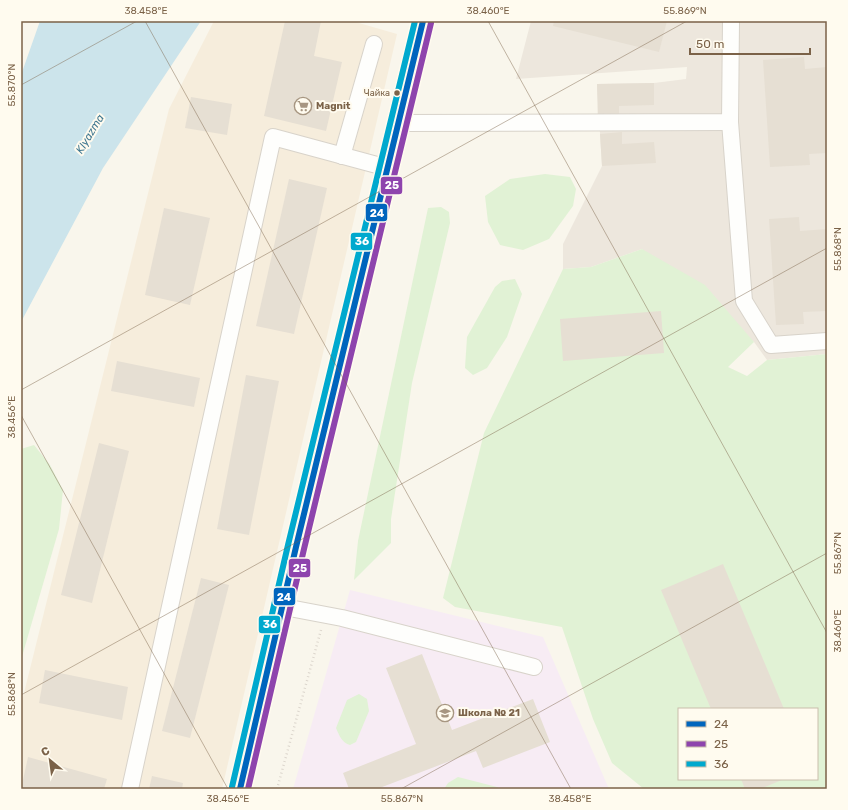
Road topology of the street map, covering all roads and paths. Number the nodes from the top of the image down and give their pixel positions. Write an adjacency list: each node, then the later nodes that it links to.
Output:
1 (424, 21): 5 (main road)
2 (731, 21): 4 (lane)
3 (374, 44): 6 (lane)
4 (730, 122): 5 (lane); 8 (lane)
5 (399, 123): 7 (main road)
6 (342, 156): 7 (lane); 12 (lane)
7 (388, 168): 9 (main road)
8 (827, 341)
9 (284, 607): 10 (lane); 13 (main road)
10 (325, 615): 11 (lane); 14 (path)
11 (534, 667)
12 (130, 789)
13 (240, 789)
14 (277, 789)

